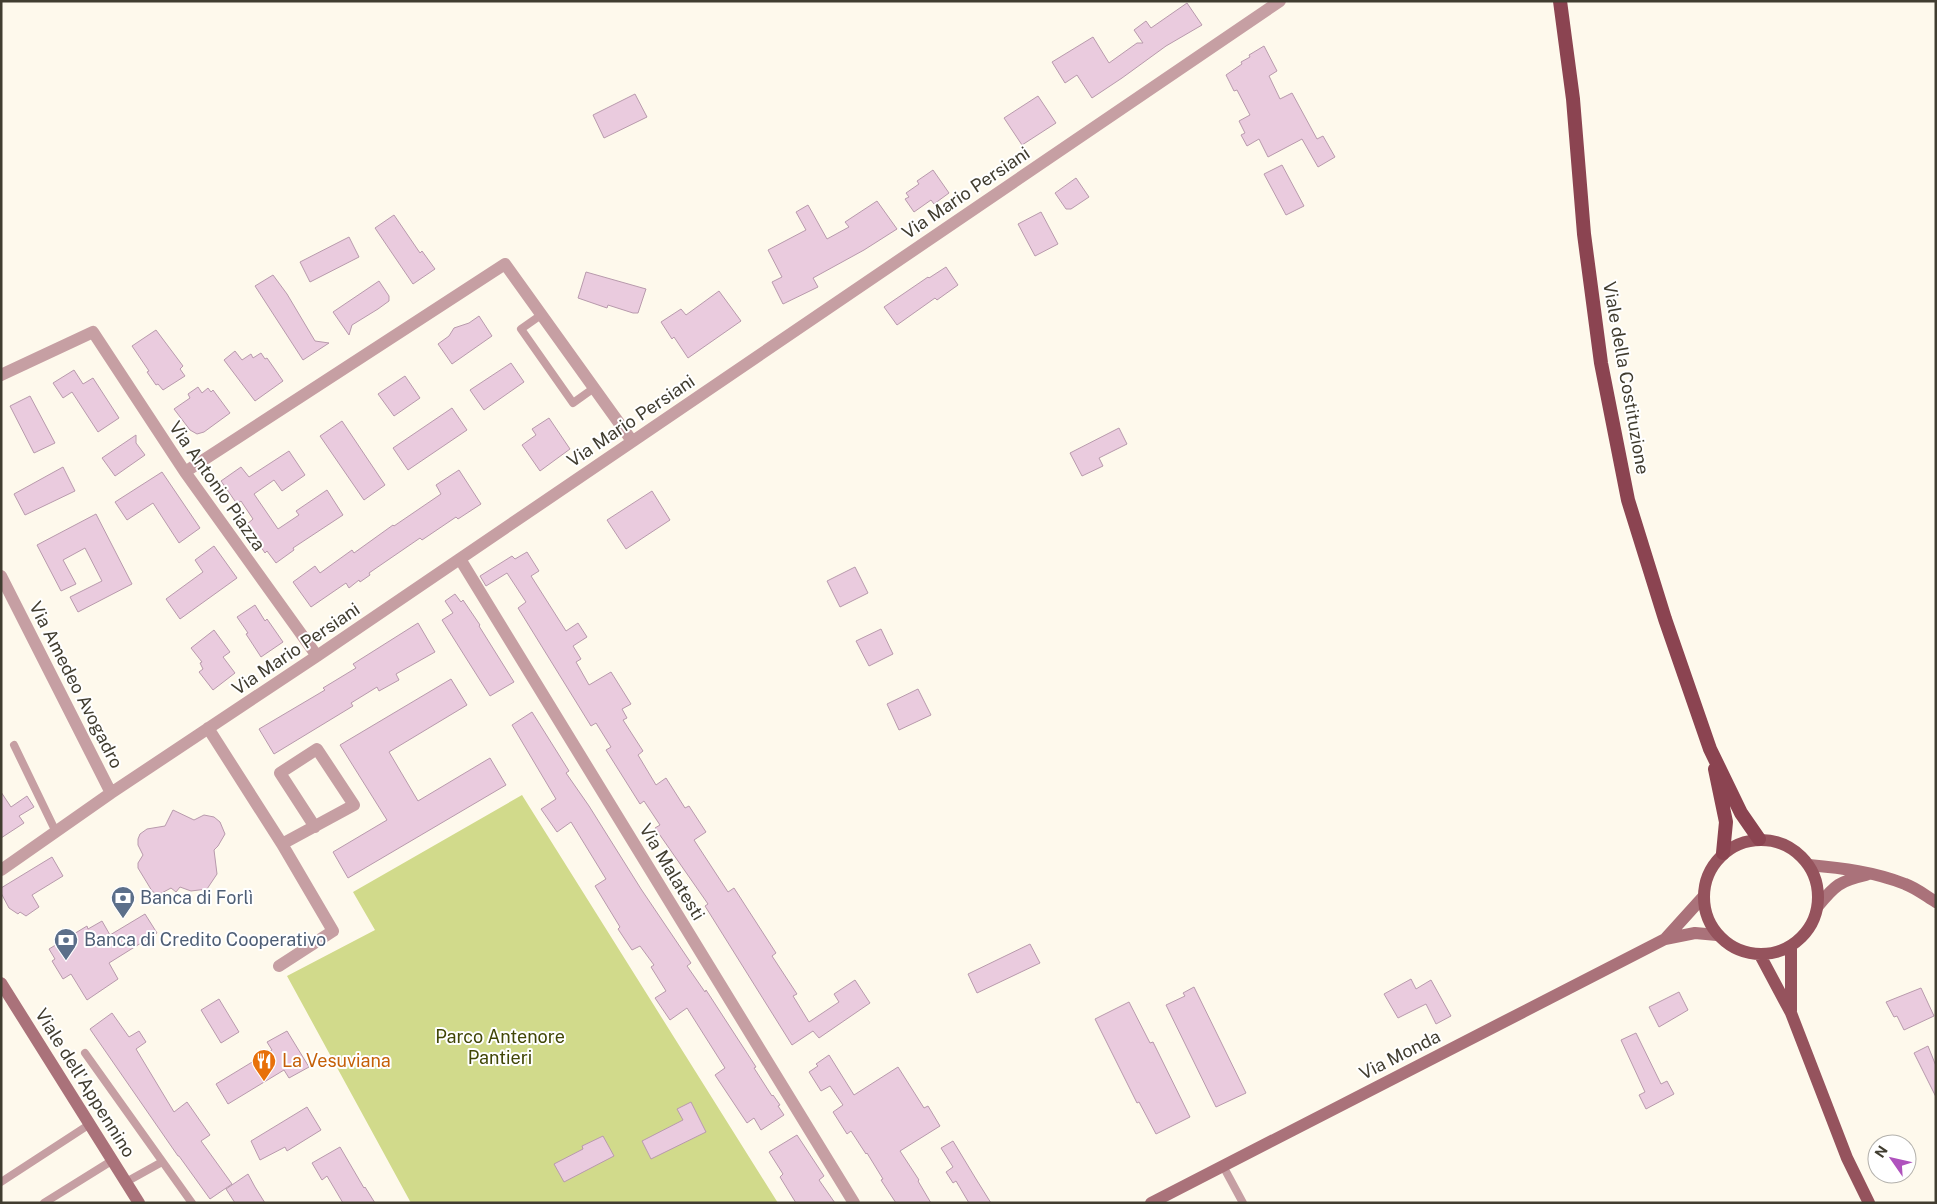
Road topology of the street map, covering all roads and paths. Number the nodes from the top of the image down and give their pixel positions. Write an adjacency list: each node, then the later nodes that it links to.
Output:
1 (1280, 1): 6 (street, Via Mario Persiani)
2 (1560, 1): 14 (highway, Viale della Costituzione)
3 (541, 315): 5 (street); 5 (lane); 7 (street)
4 (1, 375): 7 (street, Via Antonio Piazza)
5 (594, 388): 6 (street)
6 (632, 441): 8 (street, Via Mario Persiani)
7 (185, 472): 11 (street, Via Antonio Piazza)
8 (460, 559): 11 (street, Via Mario Persiani); 44 (street, Via Malatesti)
9 (1, 576): 10 (street, Via Amedeo Avogadro)
10 (6, 595): 15 (street, Via Amedeo Avogadro)
11 (317, 656): 12 (street, Via Mario Persiani)
12 (208, 728): 15 (street, Via Mario Persiani); 19 (street)
13 (14, 745): 17 (lane)
14 (1710, 749): 18 (highway, Viale della Costituzione); 20 (highway, Viale della Costituzione)
15 (111, 792): 17 (street, Via Mario Persiani)
16 (315, 826): 16 (street); 19 (street)
17 (56, 832): 22 (street, Via Mario Persiani)
18 (1759, 839): 20 (main road); 21 (main road)
19 (282, 844): 31 (street)
20 (1723, 853): 24 (main road)
21 (1810, 865): 23 (main road); 26 (main road)
22 (1, 870)
23 (1872, 874): 25 (main road); 26 (main road)
24 (1703, 897): 27 (main road); 28 (main road, Via Monda)
25 (1936, 902)
26 (1818, 906): 29 (main road)
27 (1718, 935): 28 (main road, Via Monda); 30 (main road)
28 (1665, 939): 38 (main road, Via Monda)
29 (1790, 946): 30 (main road); 33 (main road)
30 (1760, 955): 33 (main road)
31 (279, 966)
32 (1, 983): 35 (main road, Viale dell'Appennino)
33 (1791, 1013): 47 (main road)
34 (85, 1052): 37 (lane)
35 (90, 1124): 36 (main road, Viale dell'Appennino); 39 (lane)
36 (113, 1160): 40 (main road, Viale dell'Appennino); 41 (lane)
37 (162, 1162): 40 (lane); 43 (lane)
38 (1223, 1166): 45 (main road, Via Monda); 46 (lane)
39 (1, 1182)
40 (126, 1182): 42 (main road, Viale dell'Appennino)
41 (44, 1203)
42 (139, 1203)
43 (192, 1203)
44 (854, 1203)
45 (1150, 1203)
46 (1242, 1203)
47 (1869, 1203)

